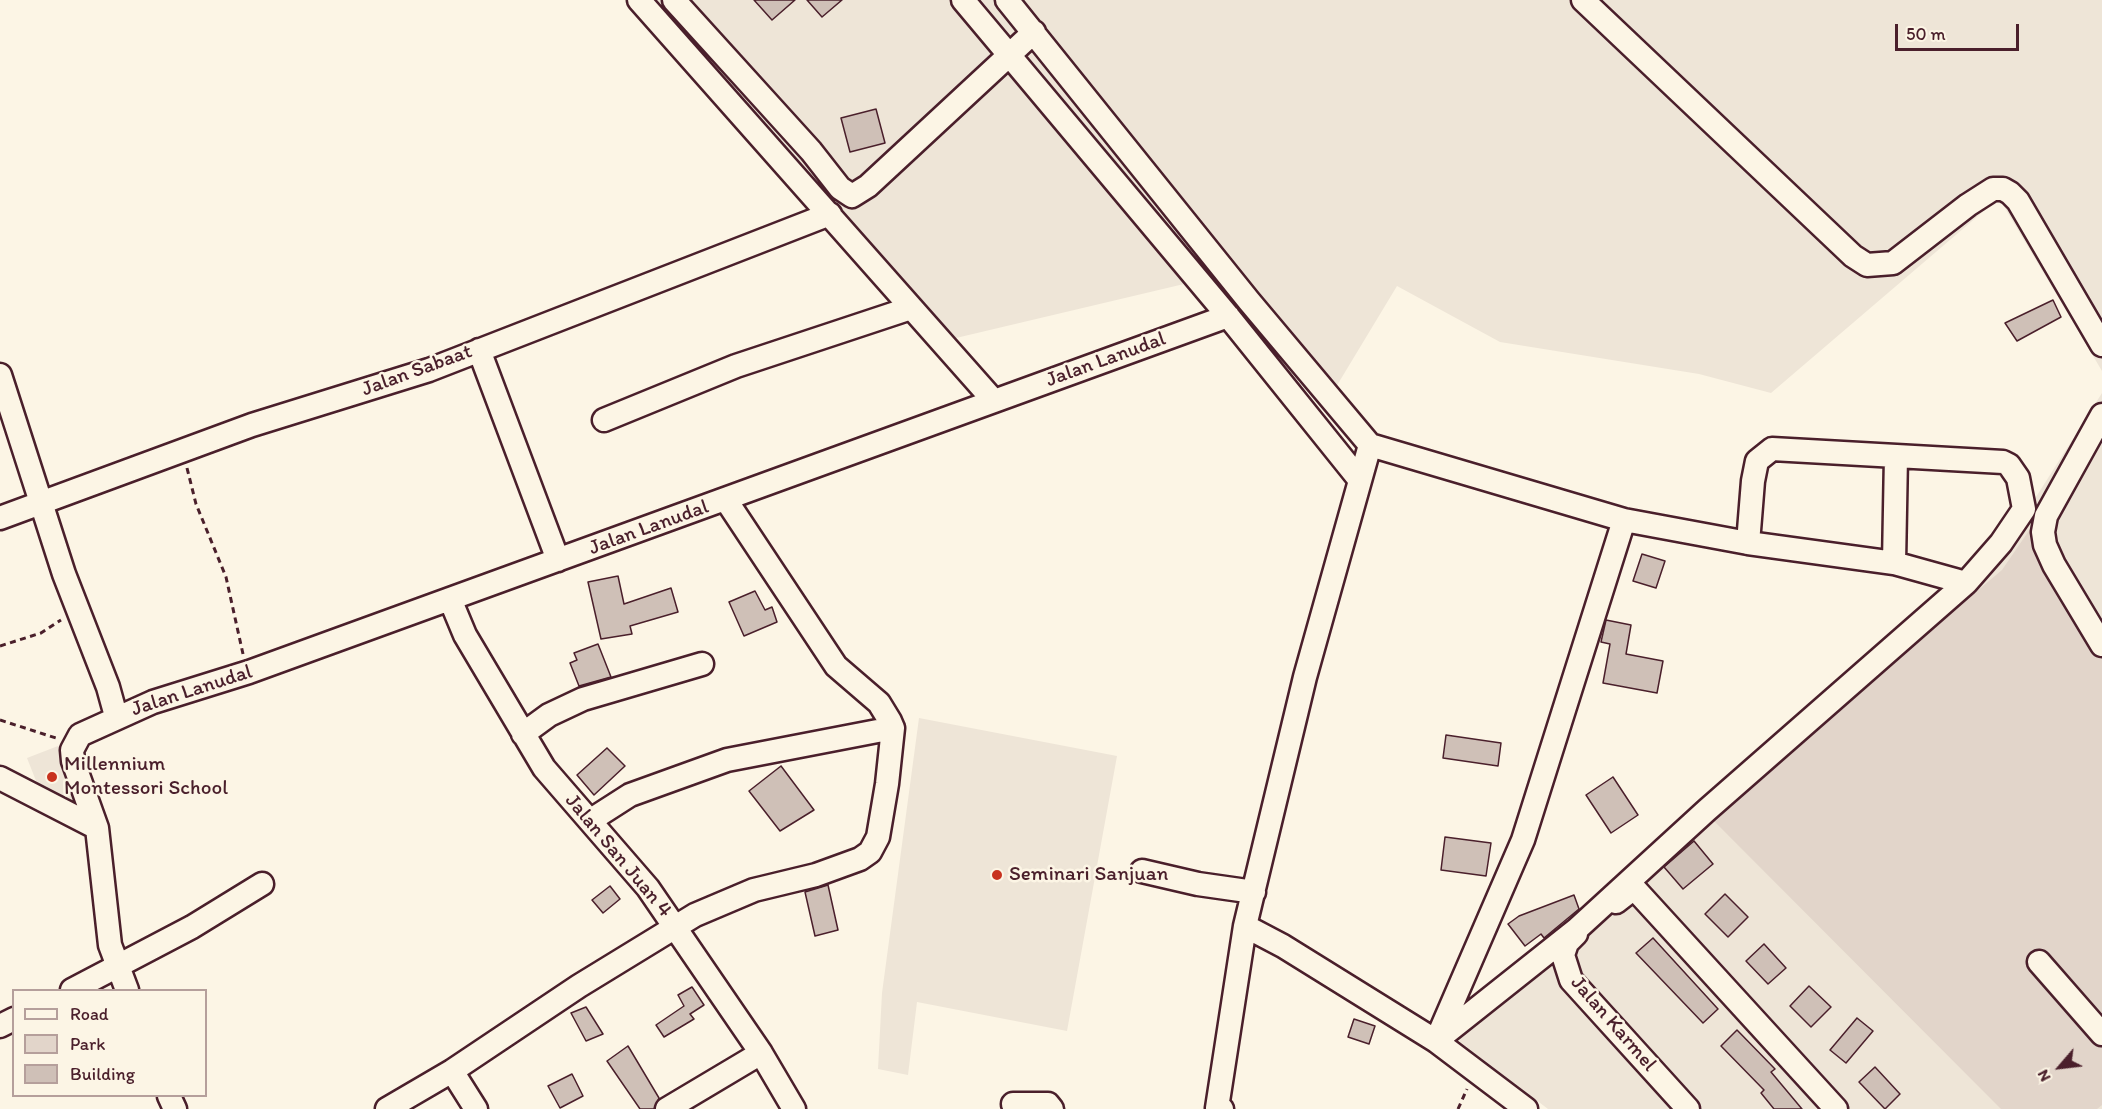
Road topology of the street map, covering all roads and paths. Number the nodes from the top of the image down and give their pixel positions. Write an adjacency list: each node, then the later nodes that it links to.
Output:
1 (639, 0): 8 (street)
2 (674, 0): 7 (street)
3 (963, 0): 7 (street)
4 (1006, 0): 6 (street)
5 (1583, 0): 13 (street)
6 (1034, 32): 7 (street); 9 (street)
7 (1010, 56): 10 (street)
8 (830, 214): 11 (street); 14 (street, Jalan Sabaat)
9 (1219, 263): 10 (street); 19 (street)
10 (1199, 280): 12 (street)
11 (911, 308): 16 (street); 18 (street)
12 (1228, 316): 16 (street, Jalan Lanudal); 22 (street)
13 (2102, 345)
14 (479, 350): 20 (street, Jalan Sabaat); 28 (street)
15 (0, 375): 24 (street)
16 (994, 401): 23 (street, Jalan Lanudal)
17 (2102, 415): 33 (street)
18 (604, 420)
19 (1370, 445): 22 (street); 26 (street)
20 (185, 449): 24 (street, Jalan Sabaat); 36 (path)
21 (1896, 456): 27 (street); 29 (street); 30 (street)
22 (1359, 479): 47 (street)
23 (726, 500): 28 (street, Jalan Lanudal); 39 (street)
24 (40, 503): 25 (street, Jalan Sabaat); 32 (street)
25 (0, 518)
26 (1624, 520): 27 (street); 55 (street)
27 (1748, 543): 29 (street)
28 (558, 560): 31 (street, Jalan Lanudal)
29 (1894, 563): 30 (street)
30 (1966, 583): 55 (street)
31 (450, 598): 36 (street, Jalan Lanudal); 40 (street, Jalan San Juan 4)
32 (77, 610): 34 (path); 37 (street)
33 (2102, 645)
34 (0, 646)
35 (702, 664): 40 (street)
36 (249, 672): 37 (street, Jalan Lanudal)
37 (116, 716): 41 (street, Jalan Lanudal)
38 (0, 720): 41 (path)
39 (893, 728): 43 (street); 48 (street)
40 (523, 734): 43 (street, Jalan San Juan 4)
41 (75, 743): 44 (street)
42 (0, 778): 44 (street)
43 (591, 820): 48 (street, Jalan San Juan 4)
44 (97, 828): 51 (street)
45 (1142, 871): 47 (street)
46 (262, 884): 51 (street)
47 (1254, 892): 49 (street)
48 (676, 926): 56 (street, Jalan San Juan 4); 57 (street)
49 (1245, 926): 55 (street); 64 (street)
50 (2038, 962): 54 (street)
51 (118, 967): 52 (street); 53 (street)
52 (74, 989)
53 (127, 989)
54 (2102, 1034)
55 (1436, 1041): 65 (street)
56 (760, 1053): 61 (street); 62 (street, Jalan San Juan 4)
57 (452, 1071): 59 (street); 60 (street)
58 (1013, 1104): 63 (street)
59 (387, 1109)
60 (476, 1109)
61 (667, 1109)
62 (794, 1109)
63 (1052, 1109)
64 (1218, 1109)
65 (1526, 1109)
66 (1688, 1109): 67 (street, Jalan Karmel)
67 (1836, 1109)

